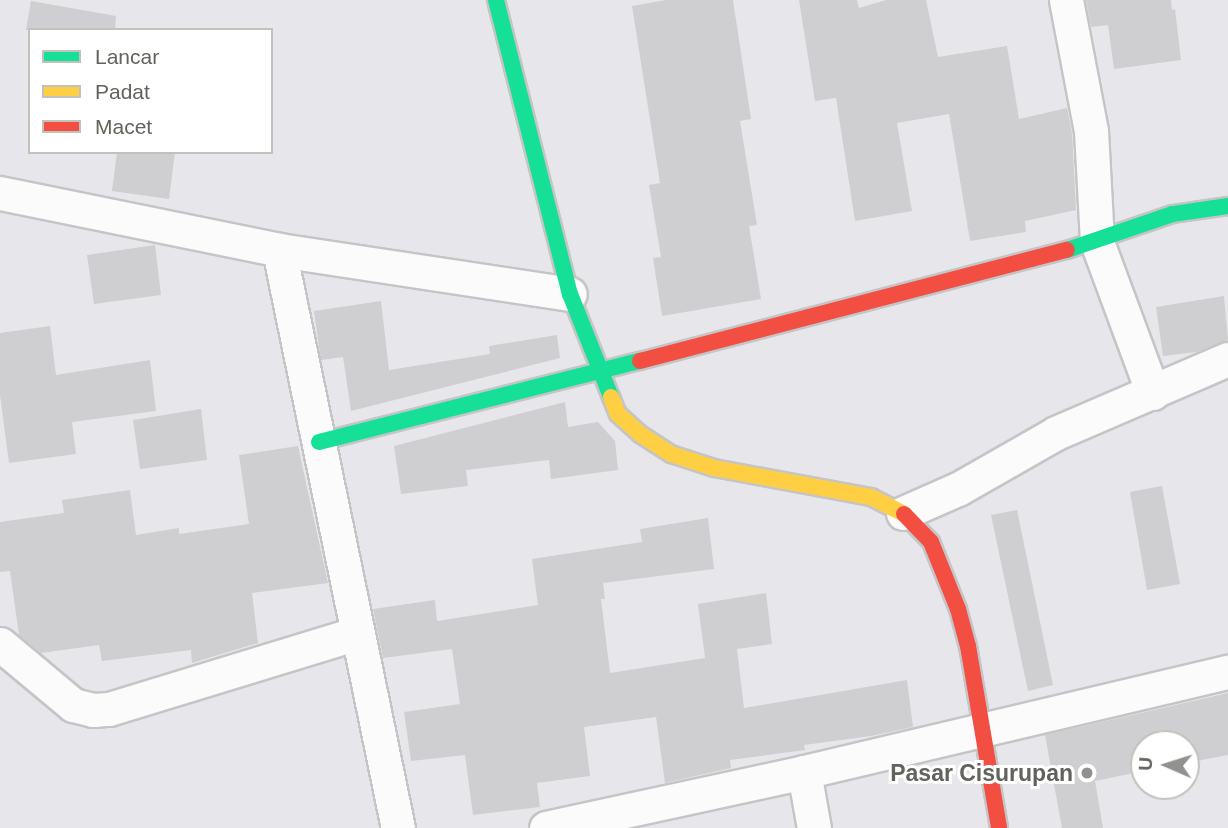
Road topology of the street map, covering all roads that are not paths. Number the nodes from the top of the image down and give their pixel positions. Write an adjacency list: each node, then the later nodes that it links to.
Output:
1 (496, 0): 7 (main road)
2 (1066, 0): 5 (street)
3 (0, 193): 6 (street)
4 (1228, 206): 5 (main road)
5 (1097, 242): 9 (main road); 10 (street)
6 (279, 250): 7 (street); 11 (street)
7 (570, 294): 9 (main road)
8 (1228, 359): 10 (street)
9 (601, 369): 11 (main road); 12 (main road)
10 (1153, 393): 12 (street)
11 (319, 442): 13 (street)
12 (903, 513): 16 (main road)
13 (358, 633): 14 (street); 18 (street)
14 (0, 644)
15 (1228, 672): 16 (street)
16 (984, 730): 17 (street); 21 (main road)
17 (804, 772): 19 (street); 20 (street)
18 (398, 828)
19 (546, 828)
20 (814, 828)
21 (999, 828)

